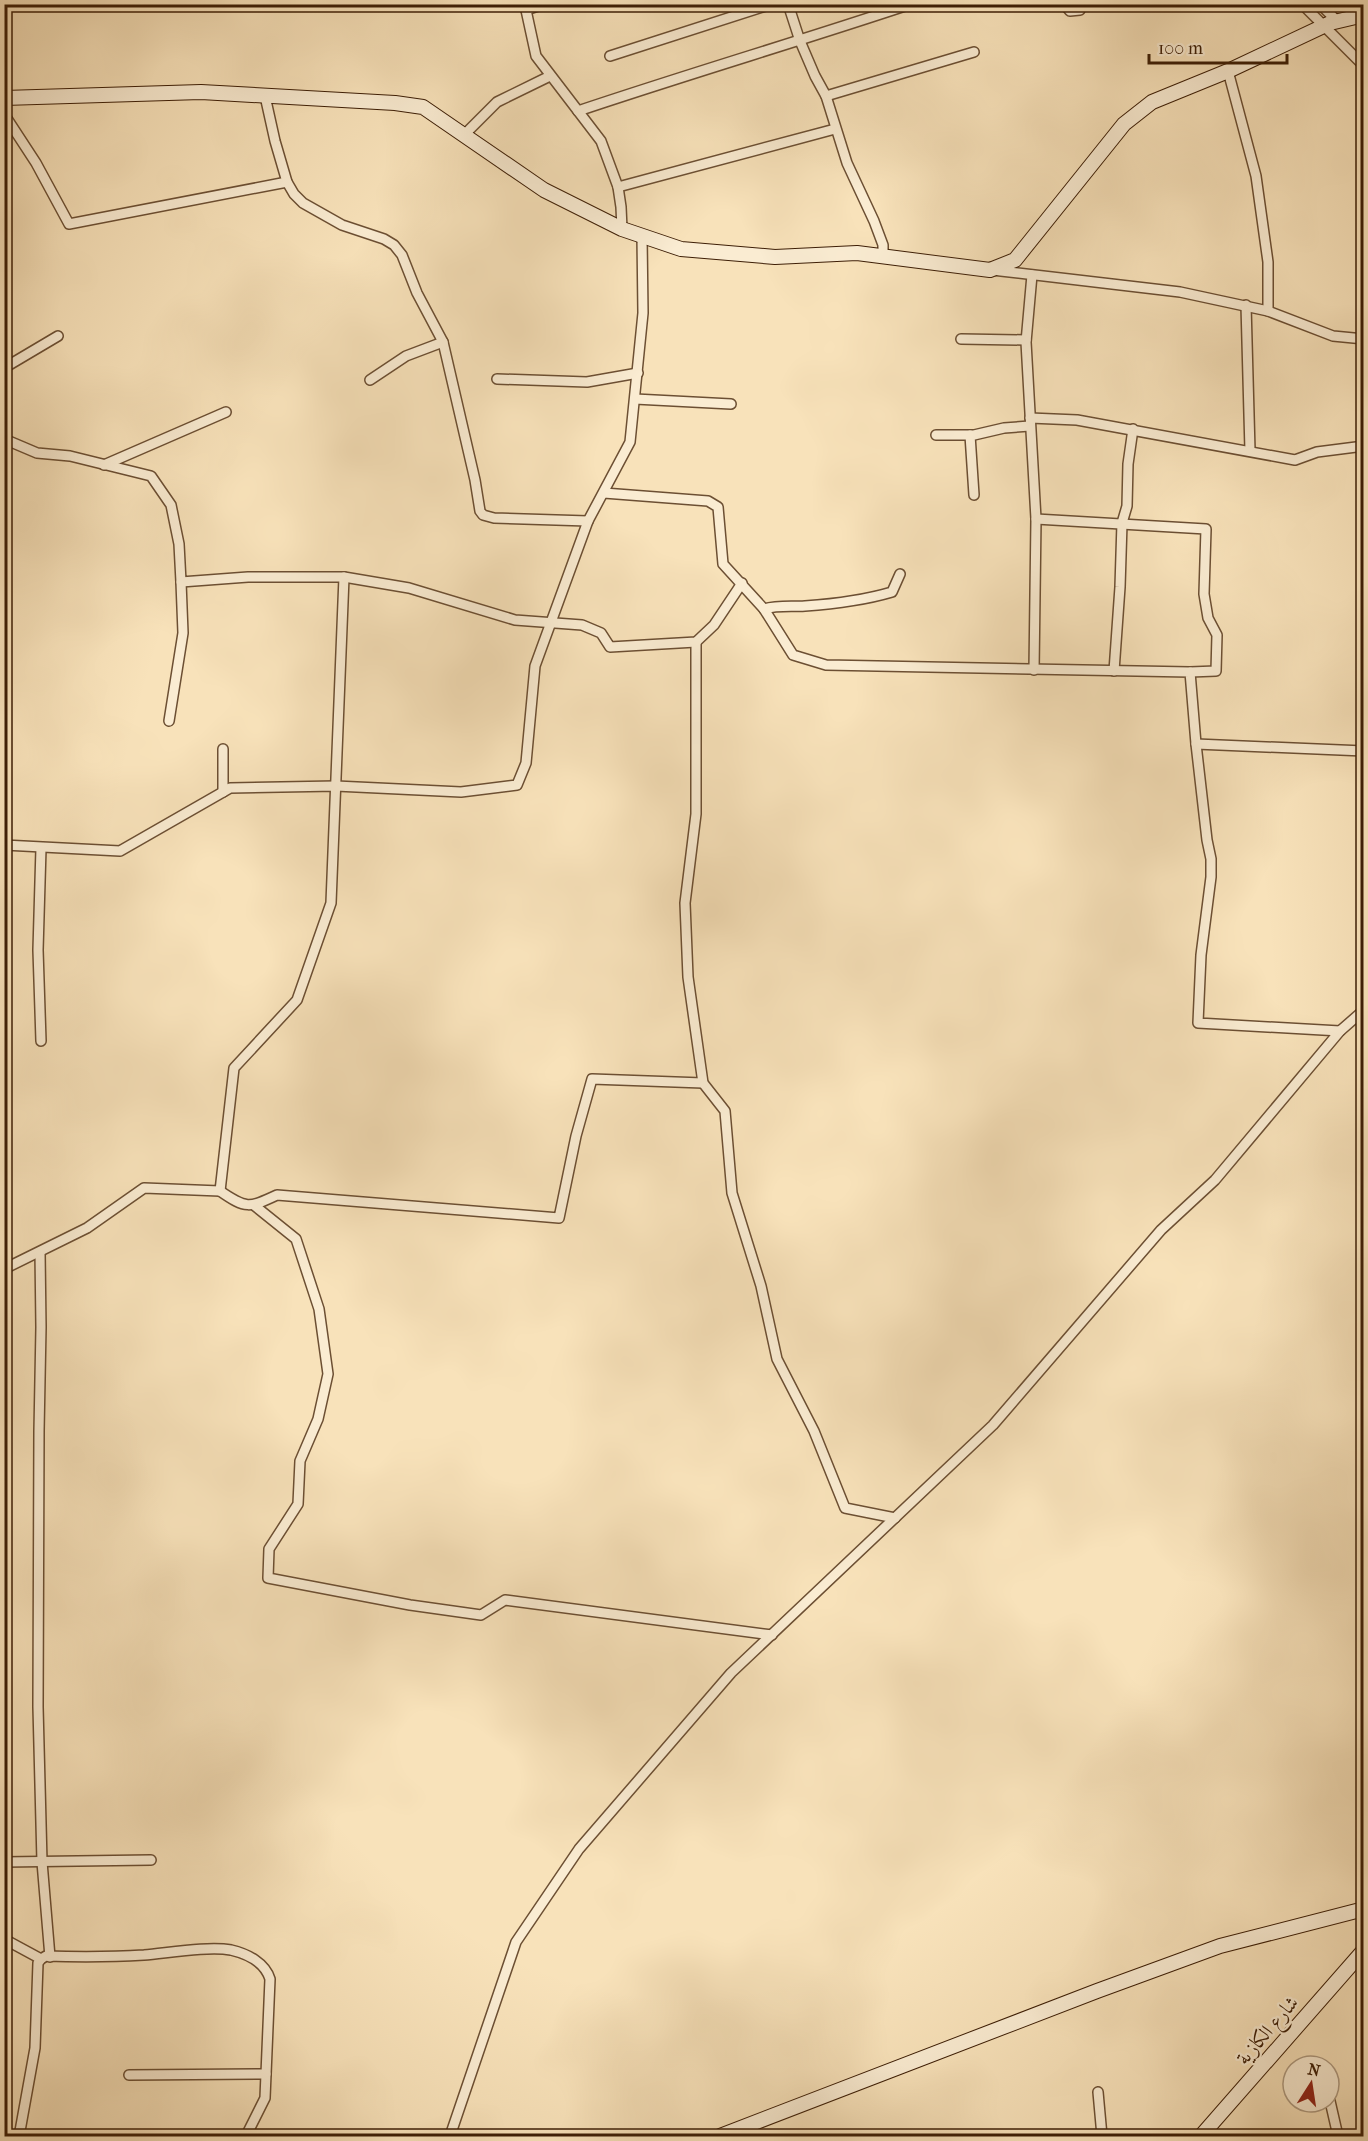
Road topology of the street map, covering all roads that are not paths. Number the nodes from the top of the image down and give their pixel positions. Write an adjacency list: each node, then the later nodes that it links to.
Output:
1 (544, 4): 9 (street)
2 (772, 4): 16 (street)
3 (800, 4): 8 (street)
4 (911, 4): 14 (street)
5 (1064, 4): 10 (street)
6 (1302, 4): 13 (street)
7 (1320, 4): 12 (street)
8 (789, 6): 14 (street)
9 (525, 7): 19 (street)
10 (1080, 10)
11 (1364, 15): 12 (street)
12 (1337, 21): 13 (street)
13 (1323, 26): 17 (street); 18 (street)
14 (800, 41): 21 (street); 23 (street)
15 (974, 52): 21 (street)
16 (610, 56)
17 (1364, 66)
18 (1228, 71): 32 (street); 35 (street)
19 (550, 76): 23 (street); 26 (street)
20 (265, 96): 22 (street); 26 (street); 27 (street)
21 (826, 96): 25 (street)
22 (4, 98)
23 (578, 111): 28 (street)
24 (4, 114): 27 (street)
25 (835, 129): 28 (street); 31 (street)
26 (464, 135): 29 (street)
27 (287, 182): 40 (street)
28 (618, 187): 29 (street)
29 (622, 229): 30 (street)
30 (642, 236): 31 (street); 42 (street)
31 (883, 256): 32 (street)
32 (990, 270): 33 (street)
33 (1032, 275): 34 (street); 39 (street)
34 (1246, 305): 35 (street); 54 (street)
35 (1268, 311): 38 (street)
36 (58, 336): 41 (street)
37 (961, 339): 39 (street)
38 (1364, 339)
39 (1026, 340): 48 (street)
40 (443, 342): 44 (street); 59 (street)
41 (4, 368)
42 (638, 373): 43 (street); 45 (street)
43 (497, 379)
44 (370, 380)
45 (635, 399): 46 (street); 56 (street)
46 (731, 404)
47 (226, 412): 55 (street)
48 (1030, 422): 49 (street); 51 (street); 58 (street)
49 (1133, 429): 54 (street); 60 (street)
50 (936, 435): 51 (street)
51 (970, 435): 57 (street)
52 (4, 439): 55 (street)
53 (1364, 446): 54 (street)
54 (1250, 451)
55 (104, 465): 63 (street)
56 (604, 493): 59 (street); 64 (street)
57 (975, 495)
58 (1036, 519): 60 (street); 68 (street)
59 (588, 521): 66 (street)
60 (1122, 523): 69 (street); 70 (street)
61 (900, 574): 65 (street)
62 (344, 577): 63 (street); 66 (street); 75 (street)
63 (181, 582): 71 (street)
64 (742, 582): 65 (street); 67 (street)
65 (764, 609): 68 (street)
66 (552, 623): 67 (street); 75 (street)
67 (696, 642): 82 (street)
68 (1034, 669): 69 (street)
69 (1114, 671): 70 (street)
70 (1190, 672): 72 (street)
71 (169, 721)
72 (1196, 744): 74 (street); 80 (street)
73 (224, 749): 76 (street)
74 (1364, 751)
75 (336, 786): 76 (street); 83 (street)
76 (223, 792): 78 (street)
77 (4, 845): 78 (street)
78 (41, 848): 81 (street)
79 (1364, 1010): 80 (street)
80 (1340, 1031): 87 (street)
81 (41, 1041)
82 (703, 1083): 84 (street); 87 (street)
83 (220, 1191): 84 (street); 85 (street)
84 (255, 1206): 88 (street)
85 (40, 1252): 86 (street); 91 (street)
86 (4, 1269)
87 (895, 1518): 88 (street)
88 (772, 1635): 102 (street)
89 (152, 1860): 91 (street)
90 (4, 1862): 91 (street)
91 (42, 1862): 95 (street)
92 (1364, 1909): 103 (street)
93 (4, 1939): 95 (street)
94 (1364, 1950): 105 (street, شارع الكازية)
95 (45, 1958): 96 (street); 100 (street)
96 (266, 2074): 97 (street); 101 (street)
97 (129, 2075)
98 (1098, 2092): 104 (street)
99 (1333, 2114): 106 (street)
100 (20, 2136)
101 (246, 2136)
102 (450, 2136)
103 (720, 2136)
104 (1102, 2136)
105 (1201, 2136)
106 (1338, 2136)

